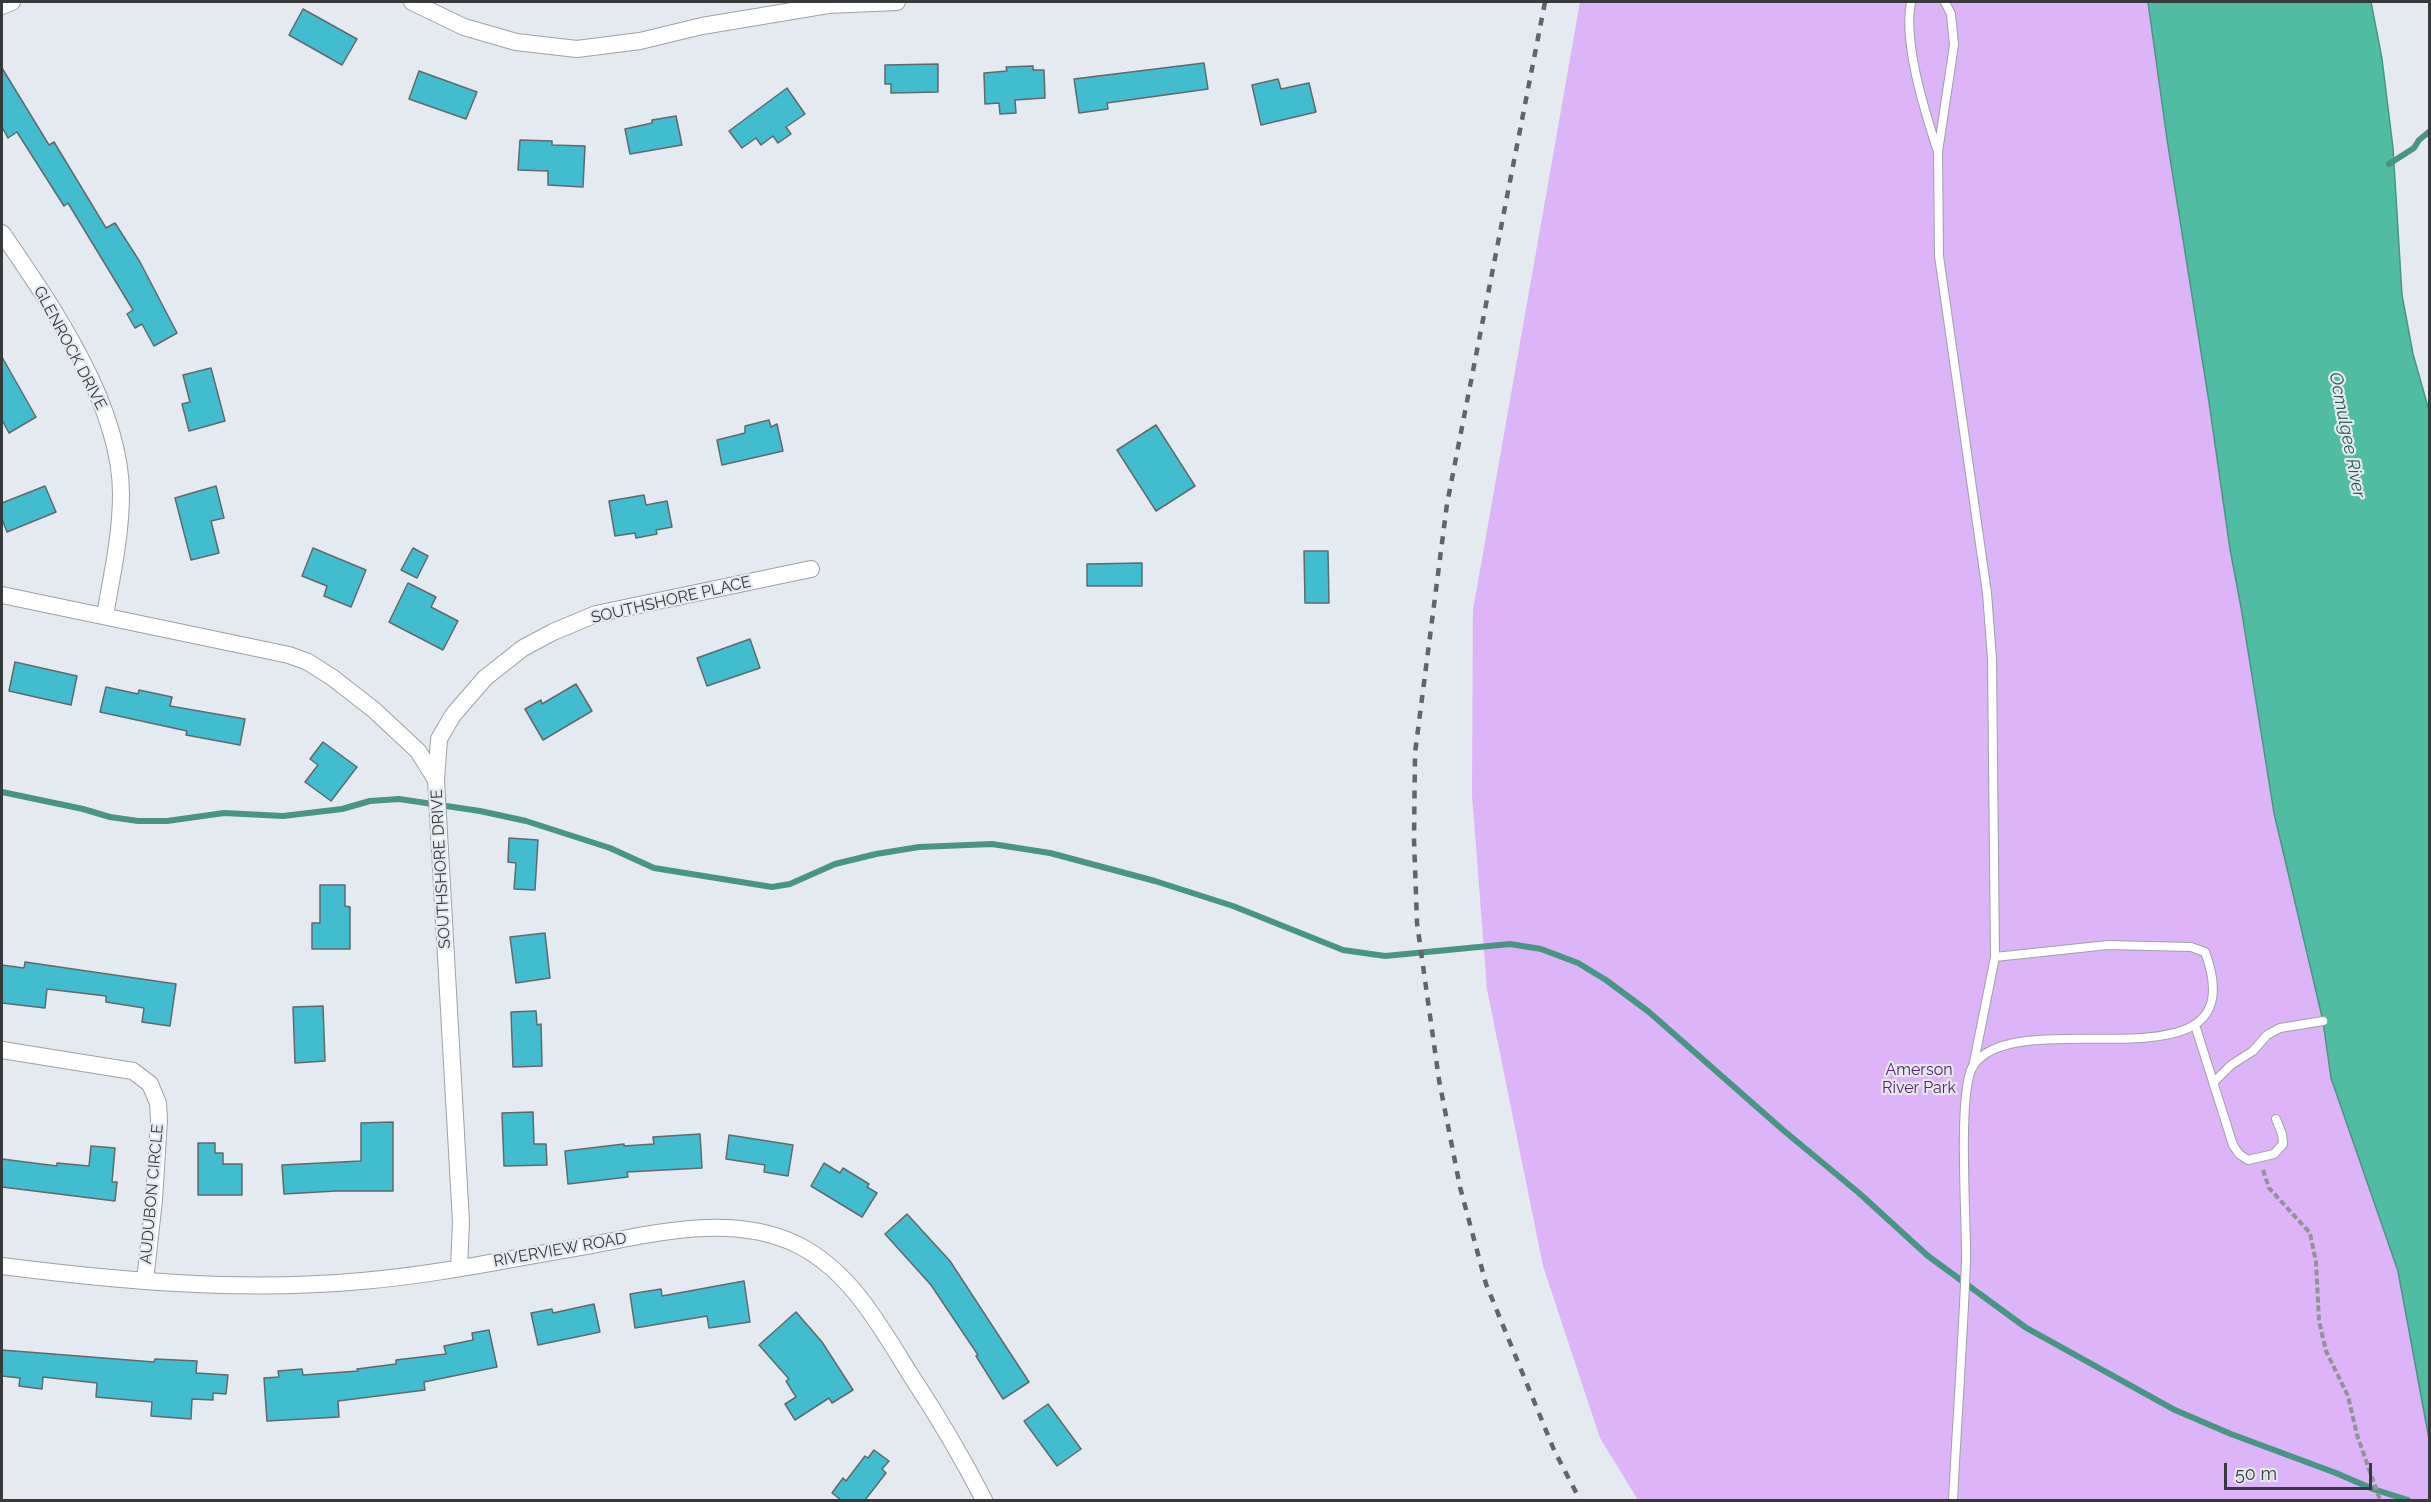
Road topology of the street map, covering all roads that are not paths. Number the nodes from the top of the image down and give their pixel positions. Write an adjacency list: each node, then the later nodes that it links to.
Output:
1 (12, 2): 6 (street)
2 (412, 2): 3 (street)
3 (897, 2)
4 (1911, 2): 7 (lane)
5 (1945, 2): 7 (lane)
6 (2, 6)
7 (1938, 152): 13 (lane)
8 (2, 233): 11 (street, GLENROCK DRIVE)
9 (811, 569): 12 (street, SOUTHSHORE PLACE)
10 (2, 595): 11 (street, SOUTHSHORE DRIVE)
11 (105, 615): 12 (street, SOUTHSHORE DRIVE)
12 (436, 780): 21 (street, SOUTHSHORE DRIVE)
13 (1995, 957): 15 (lane); 17 (lane)
14 (2323, 1021): 18 (lane)
15 (2196, 1025): 17 (lane); 18 (lane)
16 (2, 1050): 22 (street, AUDUBON CIRCLE)
17 (1972, 1067): 24 (lane)
18 (2214, 1082): 19 (lane)
19 (2276, 1119)
20 (2, 1266): 22 (street, RIVERVIEW ROAD)
21 (459, 1268): 22 (street, RIVERVIEW ROAD); 23 (street, RIVERVIEW ROAD)
22 (145, 1281)
23 (984, 1500)
24 (1953, 1500)

